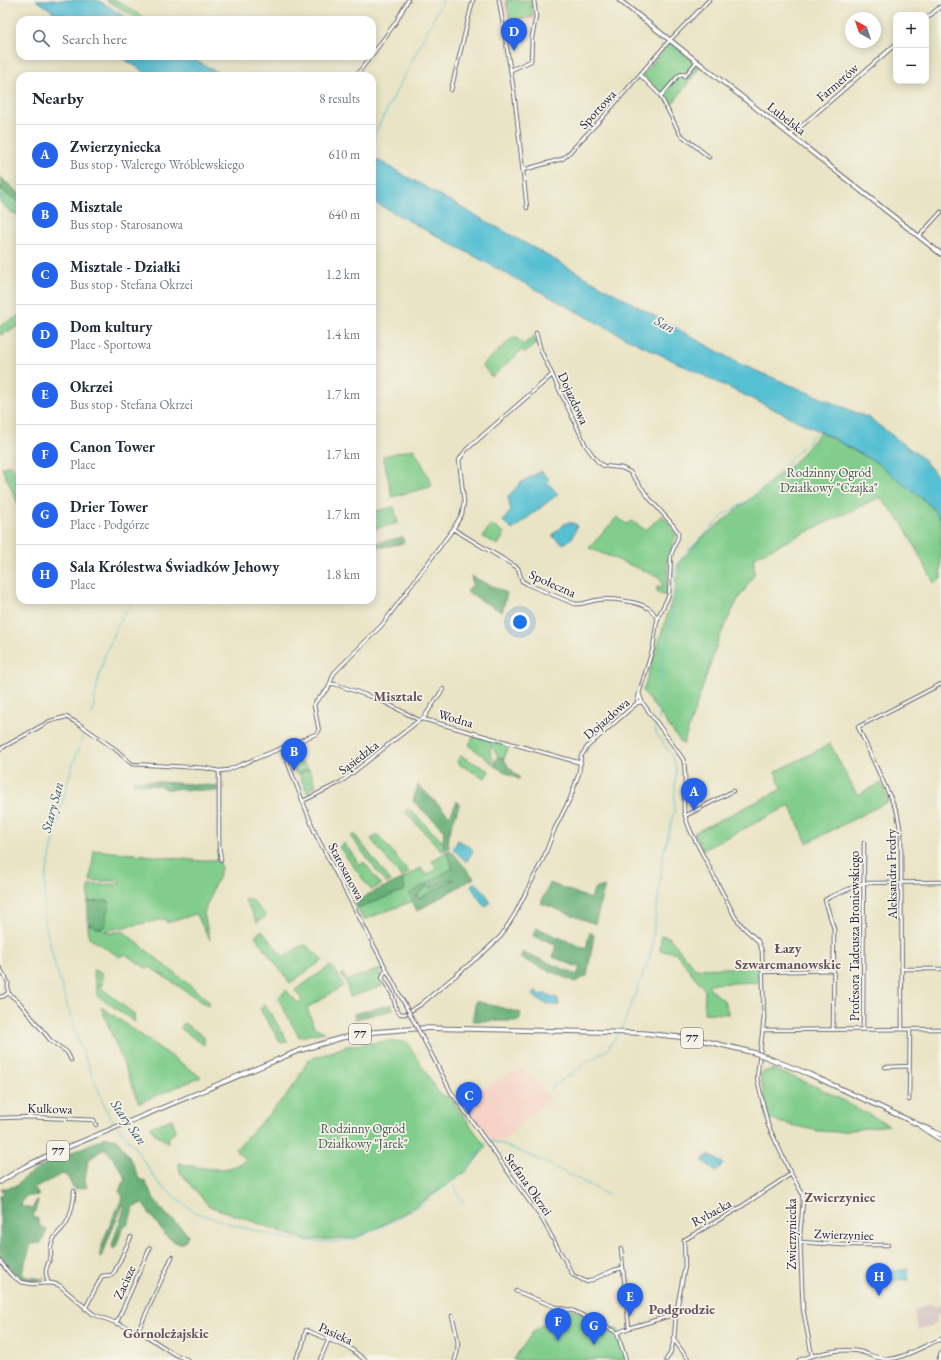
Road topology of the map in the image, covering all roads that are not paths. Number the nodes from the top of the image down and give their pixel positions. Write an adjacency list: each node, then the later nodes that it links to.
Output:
1 (408, 0): 11 (street)
2 (473, 0): 17 (street)
3 (499, 0): 14 (street)
4 (534, 0): 14 (street)
5 (619, 0): 9 (main road, Lubelska)
6 (709, 0): 9 (street, Sportowa)
7 (941, 6): 8 (street)
8 (929, 16)
9 (670, 40): 13 (main road, Lubelska); 16 (street, Sportowa)
10 (893, 47): 19 (street, Farmerów)
11 (376, 50)
12 (368, 60): 15 (street)
13 (697, 61): 18 (street); 19 (main road, Lubelska)
14 (511, 70): 21 (street)
15 (359, 72)
16 (640, 75): 18 (street); 21 (street, Sportowa)
17 (451, 90)
18 (661, 96): 20 (street)
19 (791, 134): 24 (main road, Lubelska)
20 (709, 157)
21 (523, 170): 22 (street)
22 (527, 208)
23 (941, 212): 24 (street)
24 (918, 236): 25 (main road, Lubelska)
25 (941, 254)
26 (536, 333): 27 (street, Dojazdowa)
27 (552, 375): 28 (street); 29 (street, Dojazdowa)
28 (453, 529): 29 (street, Społeczna); 30 (street)
29 (658, 619): 33 (street, Dojazdowa)
30 (330, 684): 37 (street, Wodna); 38 (street)
31 (941, 684): 49 (street, Aleksandra Fredry)
32 (443, 689): 36 (street)
33 (639, 693): 34 (street, Dojazdowa); 35 (street)
34 (642, 702): 35 (street, Dojazdowa); 44 (street, Zwierzyniecka)
35 (637, 703): 40 (street, Dojazdowa)
36 (422, 719): 37 (street, Wodna); 40 (street, Wodna)
37 (419, 720): 43 (street, Sąsiedzka)
38 (282, 748): 41 (street); 43 (street, Starosanowa)
39 (0, 749): 41 (street)
40 (581, 763): 54 (street, Dojazdowa)
41 (219, 771): 46 (street)
42 (733, 791): 44 (street)
43 (303, 801): 54 (street, Starosanowa)
44 (685, 816): 55 (street, Zwierzyniecka)
45 (864, 843): 48 (street, Profesora Tadeusza Broniewskiego)
46 (221, 860)
47 (941, 882): 49 (street)
48 (863, 883): 49 (street); 53 (street); 58 (street, Profesora Tadeusza Broniewskiego)
49 (902, 883): 51 (street, Aleksandra Fredry)
50 (0, 968): 56 (street)
51 (902, 969): 52 (street); 59 (street, Aleksandra Fredry)
52 (941, 969)
53 (834, 970): 55 (street); 63 (street)
54 (387, 971): 65 (street, Starosanowa, bridge)
55 (764, 972): 62 (street, Zwierzyniecka)
56 (8, 992): 57 (street); 64 (street)
57 (0, 997)
58 (863, 1029): 59 (street); 63 (street)
59 (902, 1029): 60 (street)
60 (910, 1029): 61 (street); 66 (street)
61 (941, 1029)
62 (763, 1030): 63 (street); 74 (street, Zwierzyniecka)
63 (833, 1030)
64 (71, 1060)
65 (435, 1061): 84 (street, Stefana Okrzei)
66 (910, 1066): 67 (street); 68 (street)
67 (885, 1067)
68 (909, 1100)
69 (903, 1117): 72 (main road, 77); 73 (main road); 75 (main road, 77, bridge)
70 (0, 1118): 71 (street, Kulkowa)
71 (96, 1125)
72 (941, 1135)
73 (941, 1140)
74 (791, 1174): 78 (street, Zwierzyniecka); 88 (street, Rybacka)
75 (0, 1182)
76 (74, 1191): 85 (street)
77 (131, 1237): 87 (street)
78 (800, 1242): 79 (street, Zwierzyniec); 98 (street, Zwierzyniecka)
79 (888, 1245)
80 (150, 1248): 90 (street, Zacisze)
81 (621, 1249): 84 (street)
82 (172, 1257): 92 (street)
83 (0, 1261): 85 (street)
84 (623, 1268): 91 (street)
85 (48, 1282): 87 (street)
86 (516, 1291): 93 (street)
87 (85, 1309): 90 (street)
88 (676, 1314): 91 (street); 95 (street, Rybacka)
89 (452, 1316): 103 (street)
90 (116, 1324): 92 (street)
91 (629, 1328): 93 (street)
92 (138, 1331): 99 (street)
93 (617, 1333): 104 (street)
94 (941, 1339): 98 (street)
95 (674, 1340): 105 (street, Rybacka); 106 (street)
96 (328, 1341): 100 (street, Pasieka); 101 (street); 102 (street, Pasieka)
97 (941, 1354): 108 (main road)
98 (812, 1356): 107 (street)
99 (188, 1360)
100 (295, 1360)
101 (320, 1360)
102 (365, 1360)
103 (455, 1360)
104 (626, 1360)
105 (666, 1360)
106 (689, 1360)
107 (799, 1360)
108 (939, 1360)

